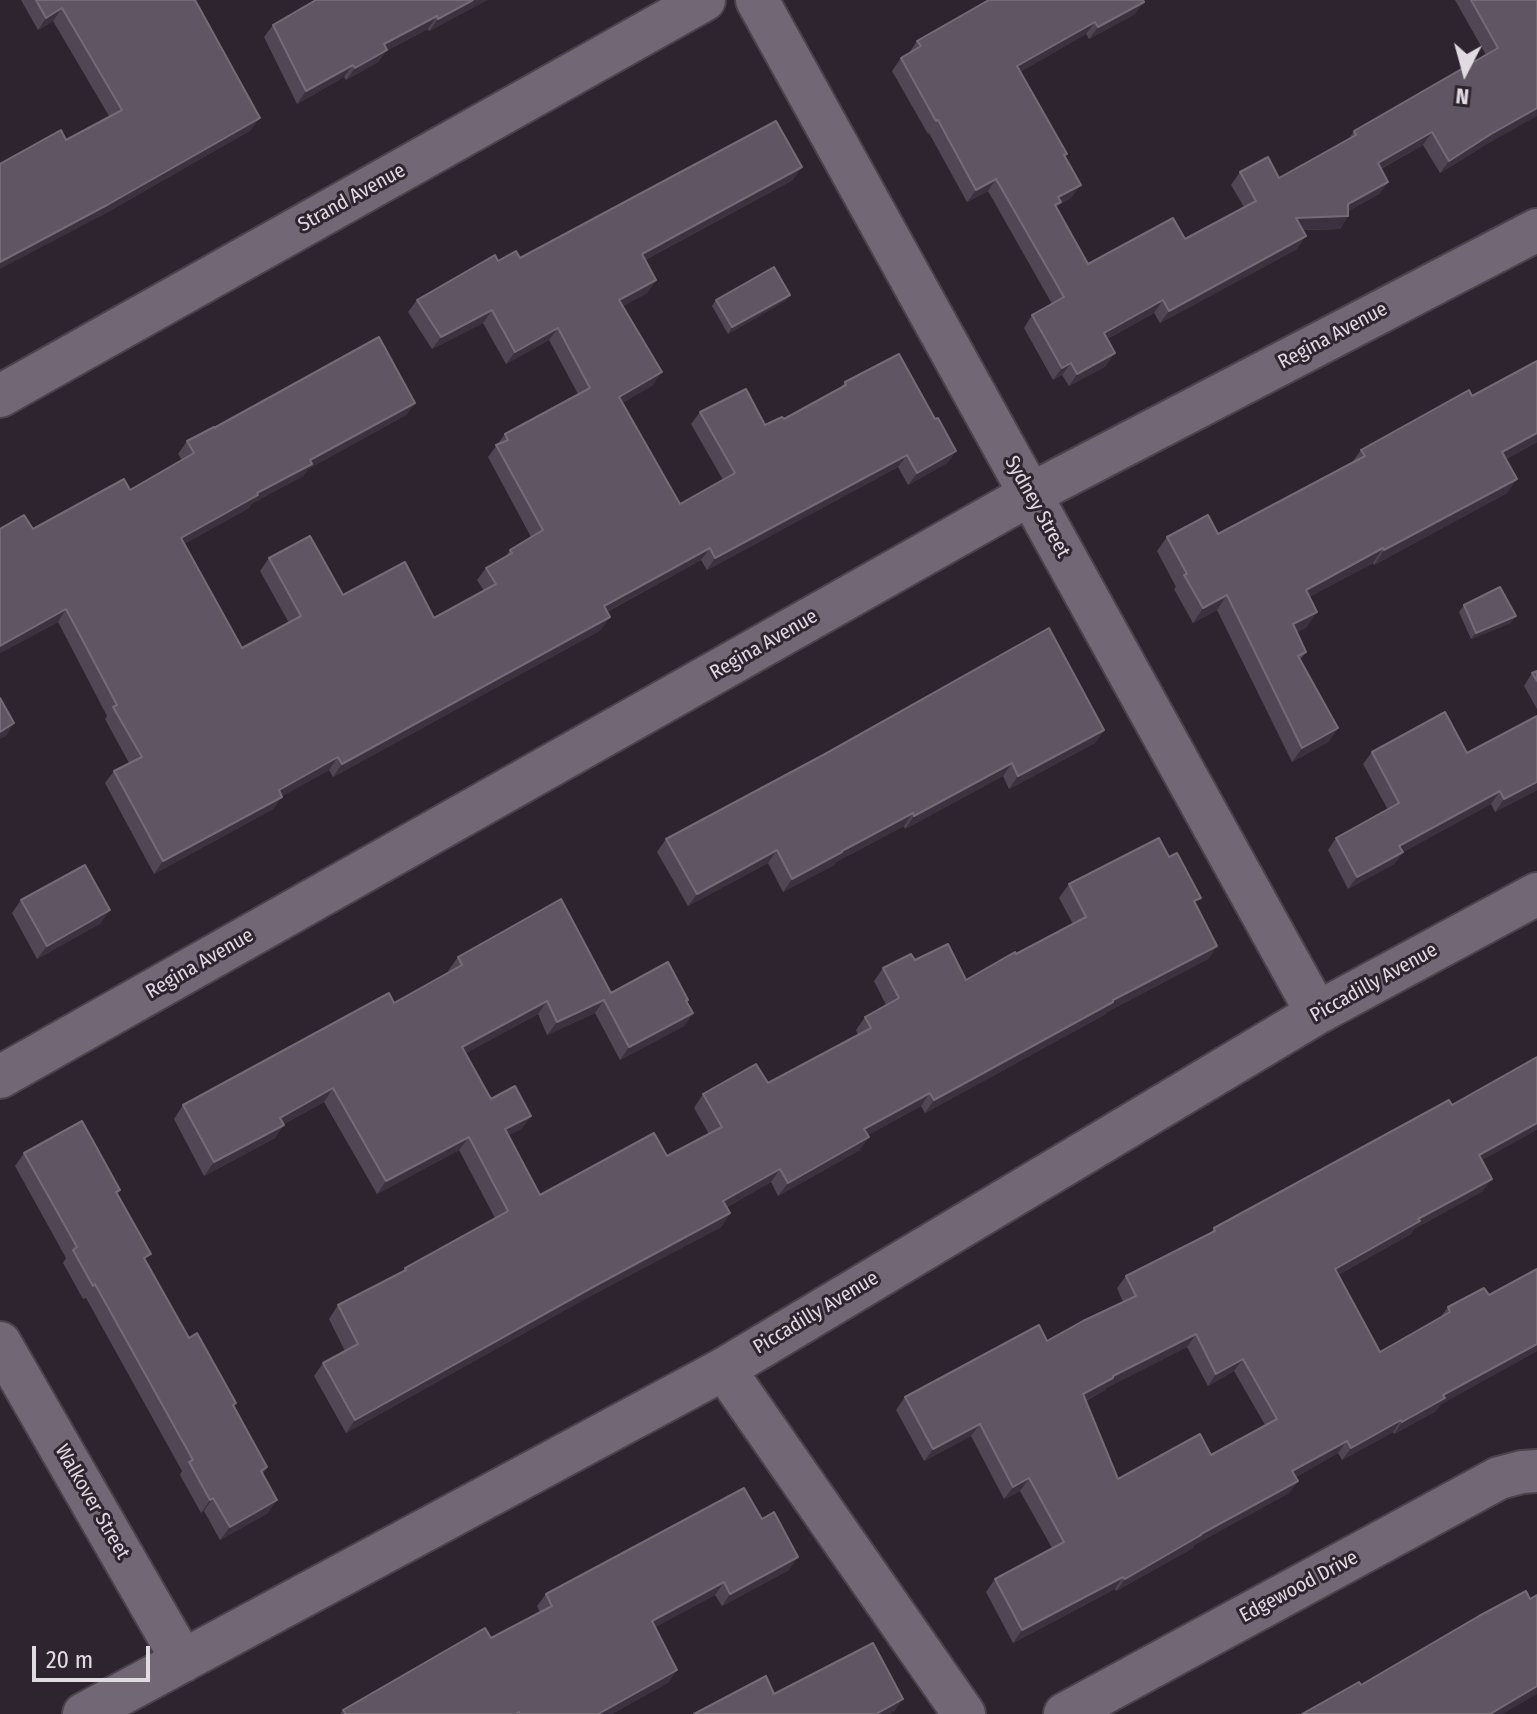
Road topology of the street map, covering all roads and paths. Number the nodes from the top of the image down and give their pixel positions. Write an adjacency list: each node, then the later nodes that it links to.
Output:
1 (704, 0): 4 (street, Strand Avenue)
2 (757, 0): 5 (street, Sydney Street)
3 (1537, 230): 5 (street, Regina Avenue)
4 (0, 396)
5 (1029, 495): 7 (street, Sydney Street); 8 (street, Regina Avenue)
6 (1537, 894): 7 (street, Piccadilly Avenue)
7 (1317, 1013): 10 (street, Piccadilly Avenue)
8 (0, 1077)
9 (0, 1343): 12 (street, Walkover Street)
10 (724, 1369): 12 (street, Piccadilly Avenue); 14 (street)
11 (1537, 1471): 15 (street, Edgewood Drive)
12 (183, 1661): 13 (street, Piccadilly Avenue)
13 (84, 1714)
14 (964, 1714)
15 (1065, 1714)

